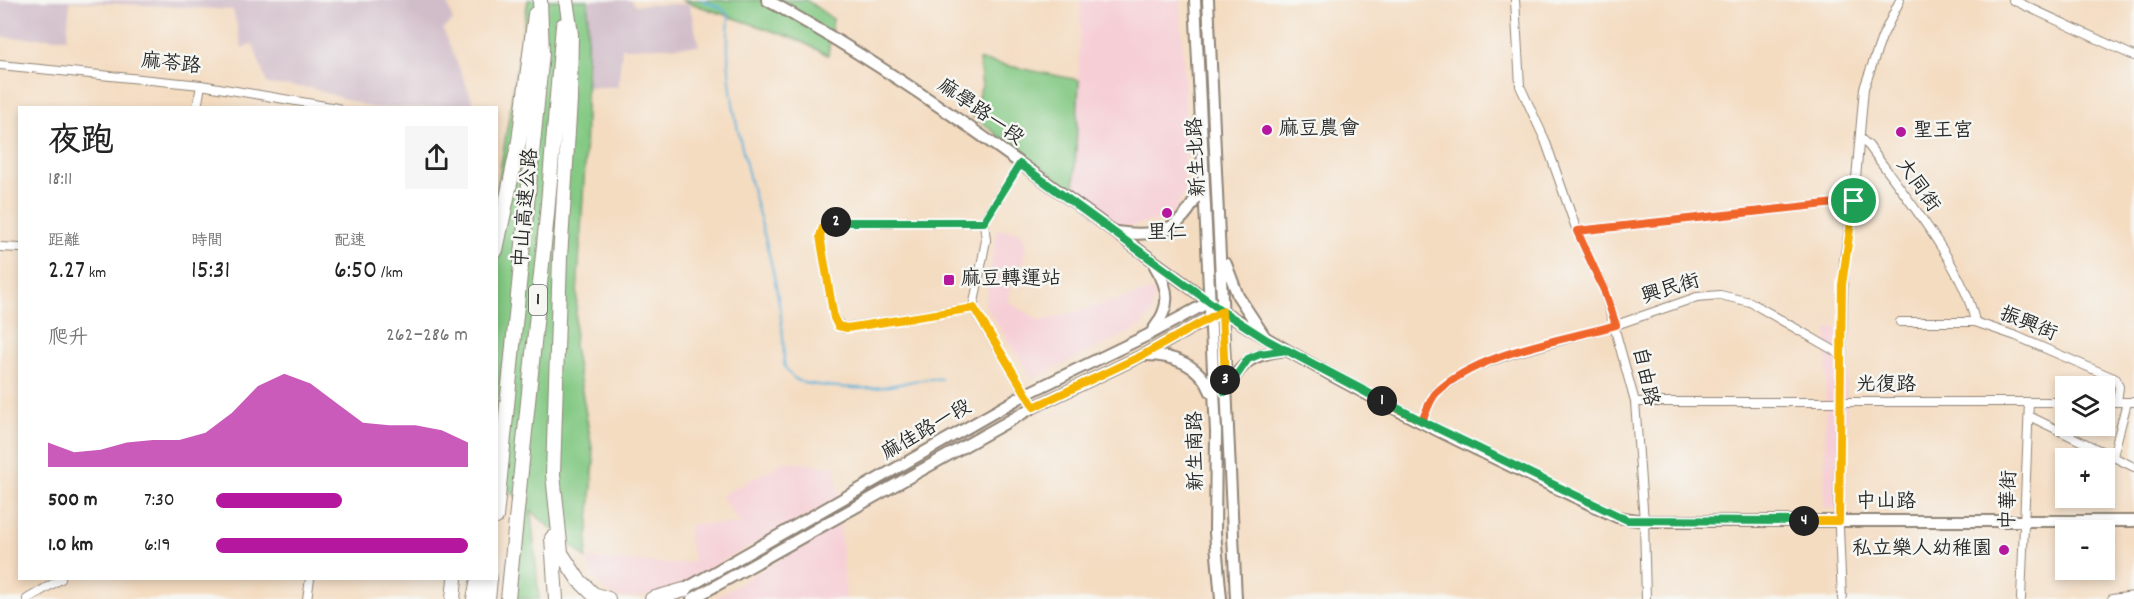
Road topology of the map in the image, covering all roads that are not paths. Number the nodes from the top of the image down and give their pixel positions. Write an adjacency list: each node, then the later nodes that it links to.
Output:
1 (539, 0): 21 (highway); 55 (highway, 中山高速公路 / 1)
2 (565, 0): 54 (highway); 72 (highway, 中山高速公路 / 1)
3 (767, 0): 15 (main road, 麻學路一段)
4 (1195, 0): 16 (main road, 新生北路)
5 (1208, 0): 24 (main road, 新生北路)
6 (1515, 0): 19 (street, 自由路)
7 (1900, 0): 14 (street)
8 (2013, 0): 9 (street)
9 (2134, 56)
10 (0, 65): 11 (street, 麻苓路)
11 (201, 85): 12 (street); 13 (street, 麻苓路)
12 (197, 106)
13 (325, 106)
14 (1861, 139): 17 (street); 31 (street, 大同街)
15 (1020, 164): 18 (street); 20 (main road, 麻學路一段)
16 (1204, 176): 20 (main road); 26 (main road, 新生北路)
17 (1854, 201): 19 (street); 36 (street)
18 (984, 222): 27 (street); 27 (street)
19 (1577, 231): 32 (street, 自由路)
20 (1114, 232): 25 (main road, 麻學路一段)
21 (498, 241)
22 (0, 247): 23 (street)
23 (18, 248)
24 (1221, 248): 28 (main road, 新生北路); 34 (main road)
25 (1152, 261): 26 (main road, 麻學路一段); 33 (main road)
26 (1209, 302): 28 (main road, 麻學路一段); 29 (main road, 新生南路); 33 (main road, 麻佳路一段)
27 (974, 308): 39 (street)
28 (1222, 311): 29 (main road, 麻佳路一段); 34 (main road, 中山路); 38 (main road, 新生南路)
29 (1209, 318): 37 (main road, 麻佳路一段); 40 (main road, 新生南路)
30 (1900, 322): 31 (street, 振興街)
31 (1975, 322): 45 (street, 振興街)
32 (1616, 325): 36 (street, 興民街); 41 (street, 自由路); 49 (street, 興民街)
33 (1148, 335): 39 (main road, 麻佳路一段)
34 (1267, 340): 35 (main road, 中山路)
35 (1287, 350): 38 (main road); 49 (main road, 中山路)
36 (1840, 354): 42 (street)
37 (1143, 355): 40 (main road); 47 (main road, 麻佳路一段)
38 (1225, 392): 78 (main road, 新生南路)
39 (1026, 394): 47 (street); 65 (main road, 麻佳路一段)
40 (1214, 400): 77 (main road, 新生南路)
41 (1635, 402): 42 (street, 光復路); 56 (street, 自由路)
42 (1840, 402): 43 (street, 光復路); 58 (street)
43 (2029, 402): 44 (street, 光復路); 48 (street, 中華街)
44 (2055, 402)
45 (2117, 402): 46 (street)
46 (2131, 402): 51 (street)
47 (1034, 407): 65 (main road, 麻佳路一段)
48 (2029, 416): 50 (street); 57 (street, 中華街)
49 (1422, 421): 56 (main road, 中山路)
50 (2096, 448)
51 (2115, 450)
52 (2115, 457): 53 (street)
53 (2134, 466)
54 (553, 474): 73 (highway); 74 (highway)
55 (498, 497)
56 (1644, 520): 58 (main road, 中山路); 79 (street, 自由路)
57 (2026, 520): 58 (main road, 中山路); 59 (main road, 中山路); 81 (street, 中華街)
58 (1839, 521): 80 (street)
59 (2134, 521)
60 (59, 580): 67 (street)
61 (310, 580): 68 (street)
62 (455, 580): 69 (highway)
63 (478, 580): 70 (highway)
64 (490, 580): 71 (highway)
65 (688, 594): 75 (highway); 76 (main road, 麻佳路一段)
66 (2134, 596): 82 (street)
67 (27, 599)
68 (307, 599)
69 (453, 599)
70 (474, 599)
71 (488, 599)
72 (508, 599)
73 (556, 599)
74 (608, 599)
75 (652, 599)
76 (668, 599)
77 (1221, 599)
78 (1236, 599)
79 (1646, 599)
80 (1842, 599)
81 (2021, 599)
82 (2112, 599)

